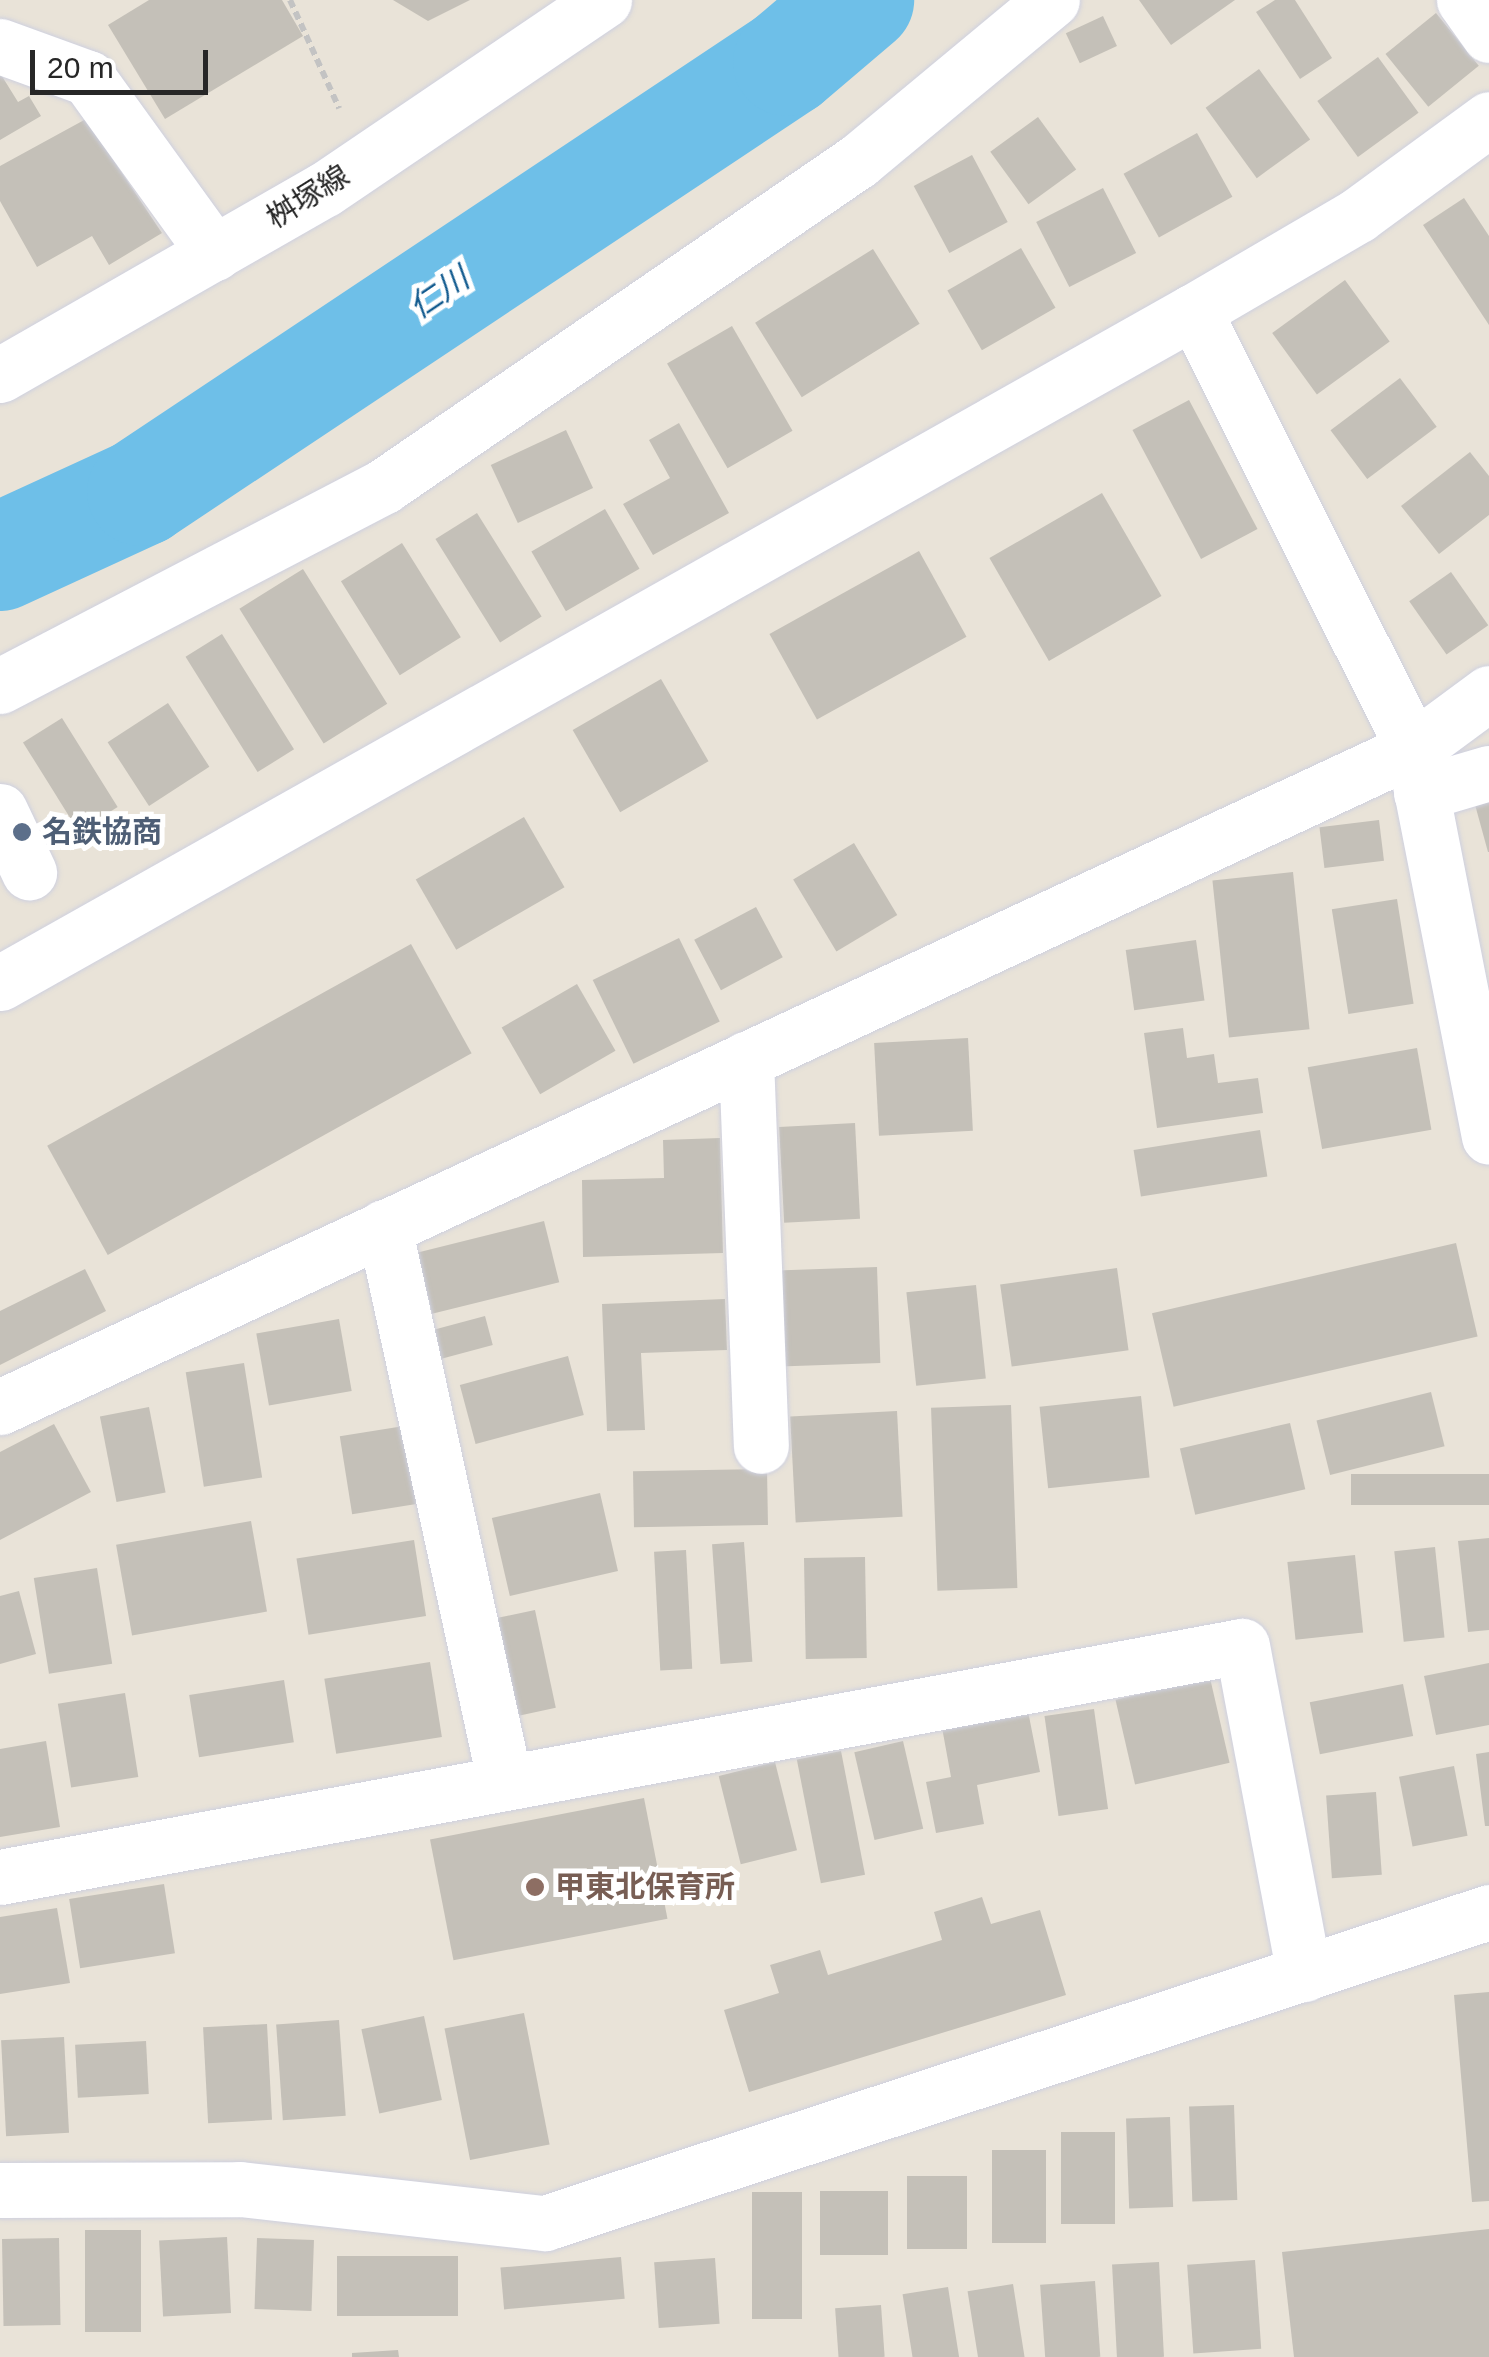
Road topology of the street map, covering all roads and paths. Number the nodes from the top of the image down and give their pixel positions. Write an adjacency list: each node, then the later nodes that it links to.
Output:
1 (290, 0): 8 (path)
2 (604, 0): 8 (street, 桝塚線)
3 (1052, 0): 12 (street)
4 (1464, 0): 5 (street)
5 (1489, 35)
6 (0, 46): 9 (street)
7 (1489, 120): 10 (street)
8 (363, 163): 9 (street, 桝塚線)
9 (214, 253): 11 (street, 桝塚線)
10 (1194, 312): 14 (street); 18 (street)
11 (0, 375)
12 (0, 686)
13 (1489, 693): 14 (street)
14 (1417, 771): 15 (street); 19 (street); 20 (street)
15 (1489, 773)
16 (0, 811): 17 (street)
17 (29, 872)
18 (0, 984)
19 (746, 1059): 21 (street); 23 (street)
20 (1489, 1136)
21 (384, 1228): 22 (street); 24 (street)
22 (0, 1407)
23 (762, 1446)
24 (505, 1783): 25 (street); 27 (street)
25 (0, 1877)
26 (1489, 1912): 27 (street)
27 (1304, 1974): 28 (street)
28 (0, 2190)

